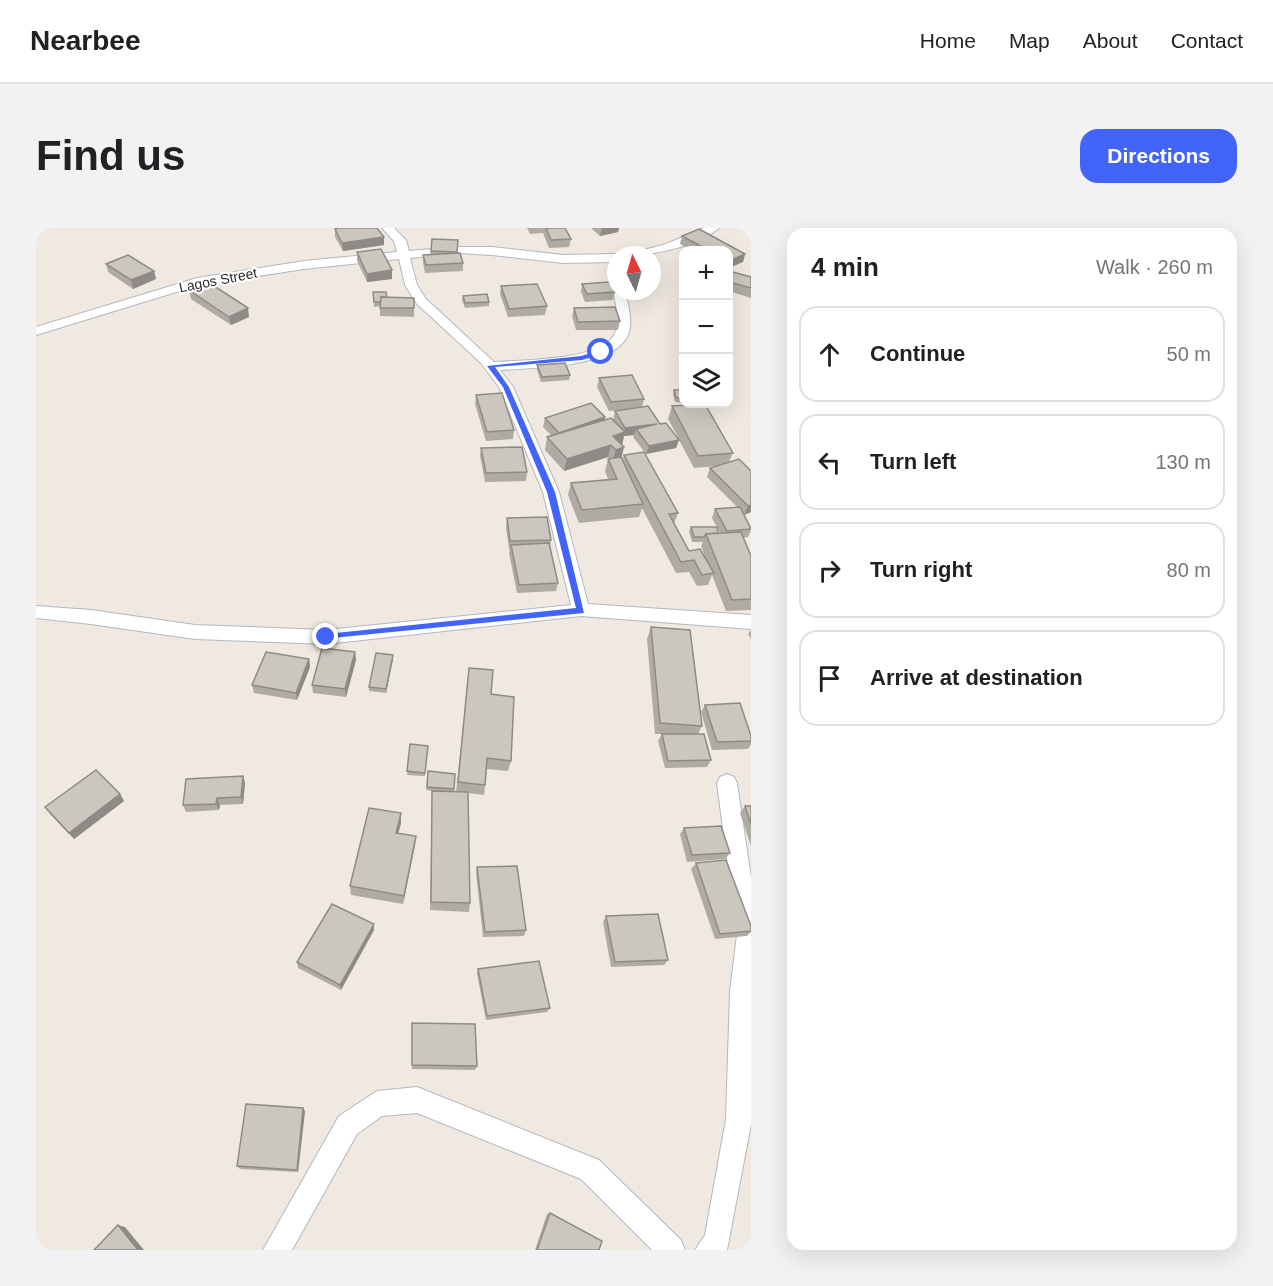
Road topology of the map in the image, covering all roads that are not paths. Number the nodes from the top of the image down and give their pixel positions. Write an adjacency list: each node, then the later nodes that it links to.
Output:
1 (388, 228): 4 (street)
2 (712, 228): 3 (street)
3 (661, 249)
4 (405, 254): 5 (street, Lagos Street); 7 (street, Lagos Street); 8 (street)
5 (607, 262)
6 (621, 300): 8 (street)
7 (36, 331)
8 (490, 366): 9 (street)
9 (581, 610): 10 (street); 11 (street)
10 (36, 612)
11 (751, 622)
12 (728, 783): 15 (street)
13 (277, 1250): 14 (street)
14 (671, 1250)
15 (709, 1250)

